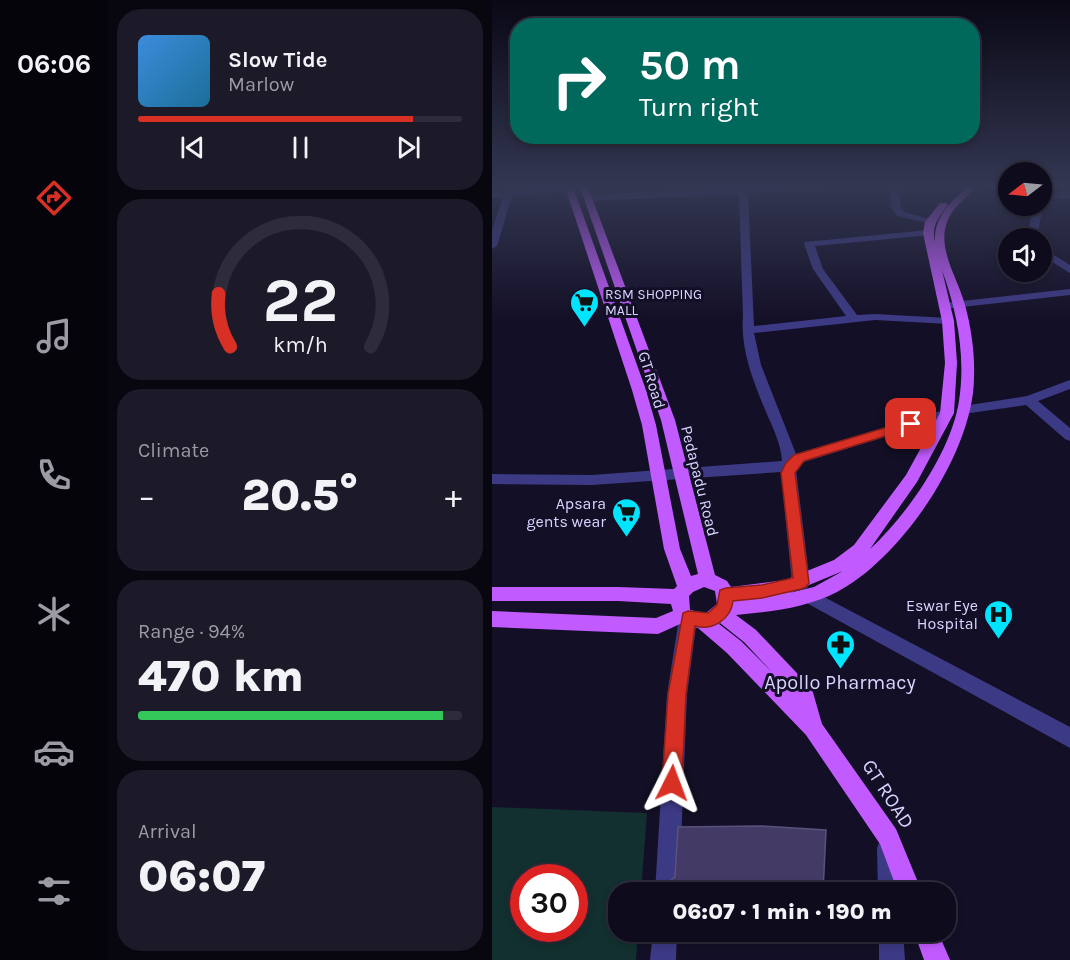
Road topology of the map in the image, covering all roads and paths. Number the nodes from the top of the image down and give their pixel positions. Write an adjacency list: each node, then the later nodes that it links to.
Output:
1 (591, 232): 21 (main road, GT Road)
2 (595, 232): 20 (main road, Pedapadu Road)
3 (744, 232): 13 (street)
4 (895, 232): 11 (street)
5 (930, 232): 10 (main road)
6 (940, 232): 10 (main road)
7 (1052, 258): 8 (street)
8 (1070, 270)
9 (1070, 292): 10 (street)
10 (952, 306): 12 (main road); 16 (main road)
11 (853, 318): 12 (street); 13 (street)
12 (948, 321): 17 (main road)
13 (747, 330): 19 (street)
14 (1070, 384): 15 (street)
15 (1029, 400): 16 (street); 18 (street)
16 (963, 410): 24 (main road)
17 (947, 413): 19 (street); 24 (main road)
18 (1070, 436)
19 (791, 466): 20 (street); 24 (street)
20 (682, 473): 21 (street); 23 (main road, Pedapadu Road)
21 (657, 474): 22 (street); 25 (main road, GT Road)
22 (492, 479)
23 (708, 580): 25 (main road); 27 (main road, GT ROAD)
24 (805, 589): 27 (main road); 29 (street)
25 (682, 592): 26 (main road); 27 (main road, GT Road)
26 (492, 594)
27 (707, 612): 28 (main road); 30 (main road, GT ROAD); 31 (street)
28 (492, 619)
29 (1070, 738)
30 (888, 837): 32 (street); 33 (main road, GT ROAD)
31 (668, 882)
32 (890, 882)
33 (906, 882)
34 (664, 942): 37 (street)
35 (891, 942): 38 (street)
36 (930, 942): 39 (main road)
37 (663, 960)
38 (892, 960)
39 (937, 960)

